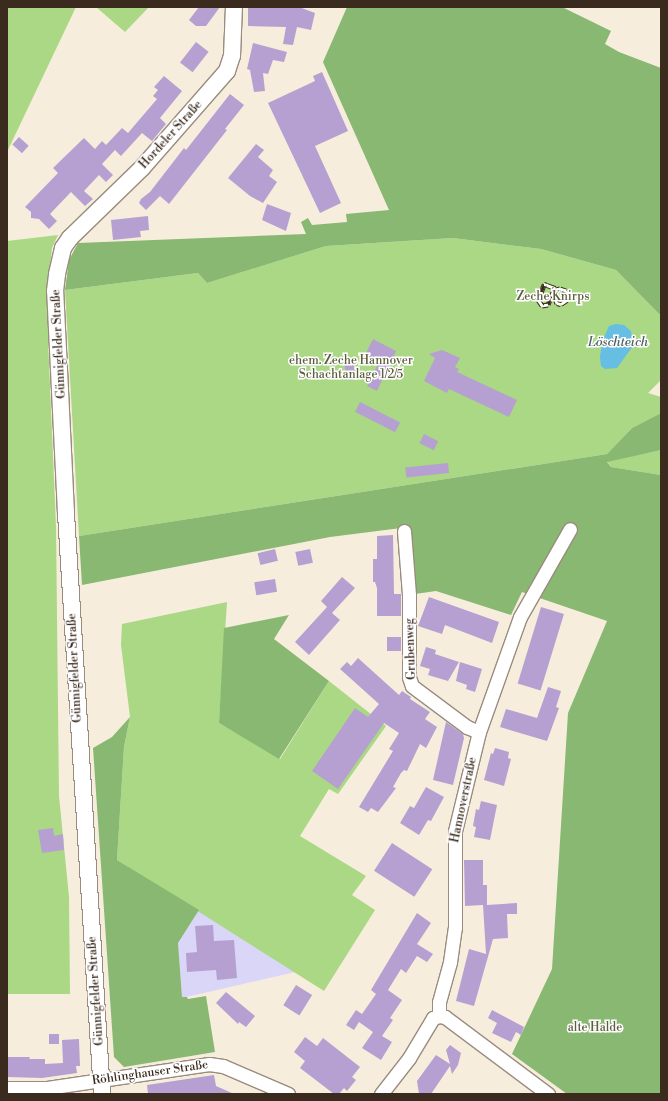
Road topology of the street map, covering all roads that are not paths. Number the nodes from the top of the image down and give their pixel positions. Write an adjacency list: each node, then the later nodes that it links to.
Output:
1 (234, 7): 2 (street, Hordeler Straße)
2 (67, 243): 7 (street, Günnigfelder Straße)
3 (570, 528): 5 (street, Hannoverstraße)
4 (404, 531): 5 (street, Grubenweg)
5 (479, 732): 6 (street, Hannoverstraße)
6 (439, 1016): 10 (street); 11 (street)
7 (101, 1087): 8 (street, Röhlinghauser Straße); 9 (street, Röhlinghauser Straße)
8 (7, 1088)
9 (288, 1094)
10 (381, 1094)
11 (548, 1094)

